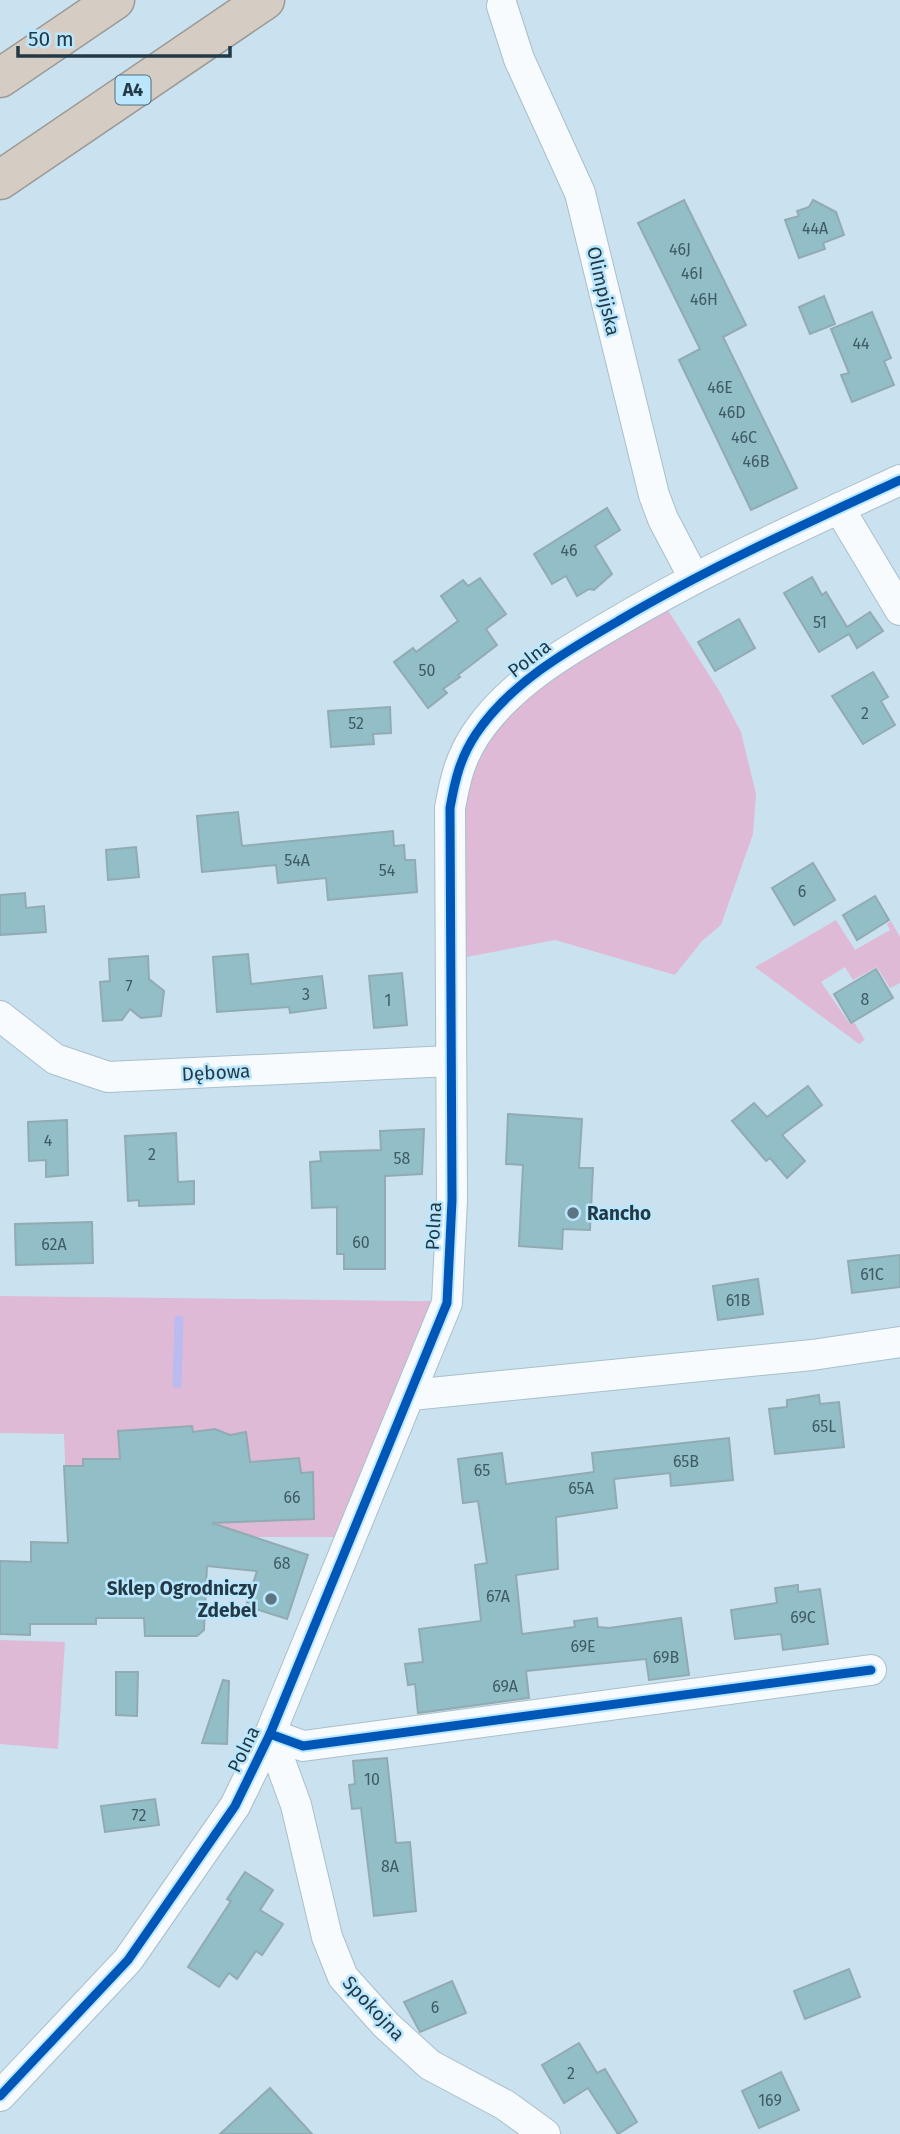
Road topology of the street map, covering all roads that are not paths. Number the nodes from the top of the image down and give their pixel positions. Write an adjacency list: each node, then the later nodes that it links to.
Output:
1 (115, 0): 4 (highway)
2 (265, 0): 5 (highway, A4)
3 (502, 6): 8 (street, Olimpijska)
4 (0, 78)
5 (0, 180)
6 (900, 480): 7 (street, Polna)
7 (839, 508): 8 (street, Polna); 9 (street)
8 (694, 578): 11 (street, Polna)
9 (900, 610)
10 (0, 1016): 11 (street, Dębowa)
11 (450, 1061): 13 (street, Polna)
12 (900, 1342): 13 (street)
13 (411, 1395): 15 (street, Polna)
14 (871, 1670): 15 (street)
15 (270, 1734): 16 (street, Polna); 17 (street, Spokojna)
16 (0, 2096)
17 (545, 2134)

